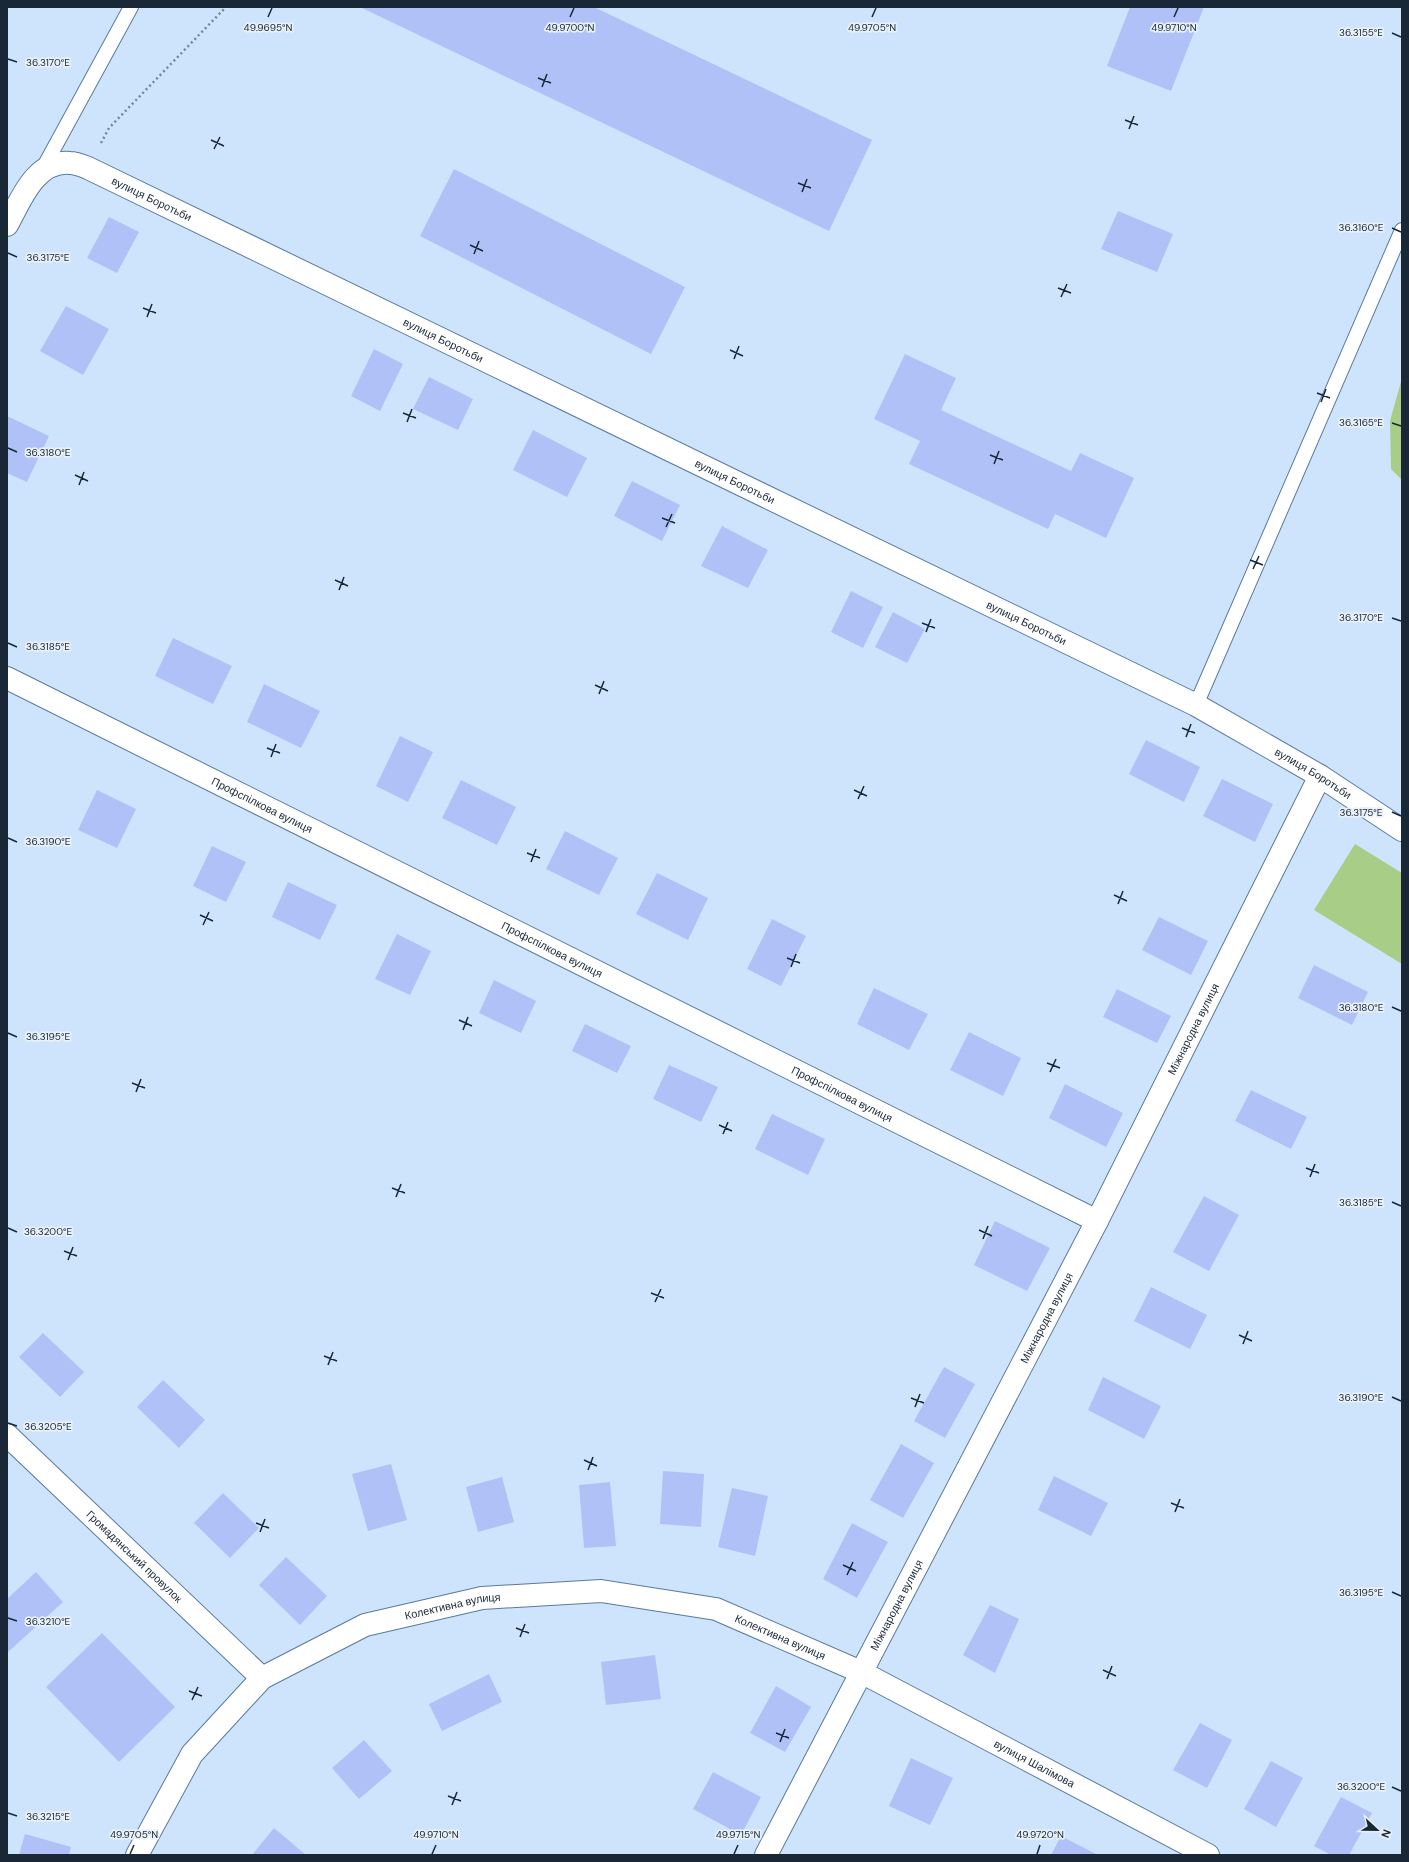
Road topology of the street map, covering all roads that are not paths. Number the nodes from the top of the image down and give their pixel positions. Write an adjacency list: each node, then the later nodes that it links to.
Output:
1 (131, 7): 2 (lane)
2 (48, 168): 3 (street); 6 (street, вулиця Боротьби)
3 (7, 225)
4 (1402, 230): 6 (lane)
5 (7, 678): 9 (street, Профспілкова вулиця)
6 (1196, 705): 7 (street, вулиця Боротьби)
7 (1320, 776): 8 (street, вулиця Боротьби); 9 (street, Міжнародна вулиця)
8 (1402, 830)
9 (1097, 1221): 11 (street, Міжнародна вулиця)
10 (7, 1435): 12 (street, Громадянський провулок)
11 (861, 1672): 12 (street, Колективна вулиця); 14 (street, Міжнародна вулиця); 15 (street, вулиця Шалімова)
12 (262, 1678): 13 (street, Колективна вулиця)
13 (137, 1855)
14 (766, 1855)
15 (1208, 1855)

